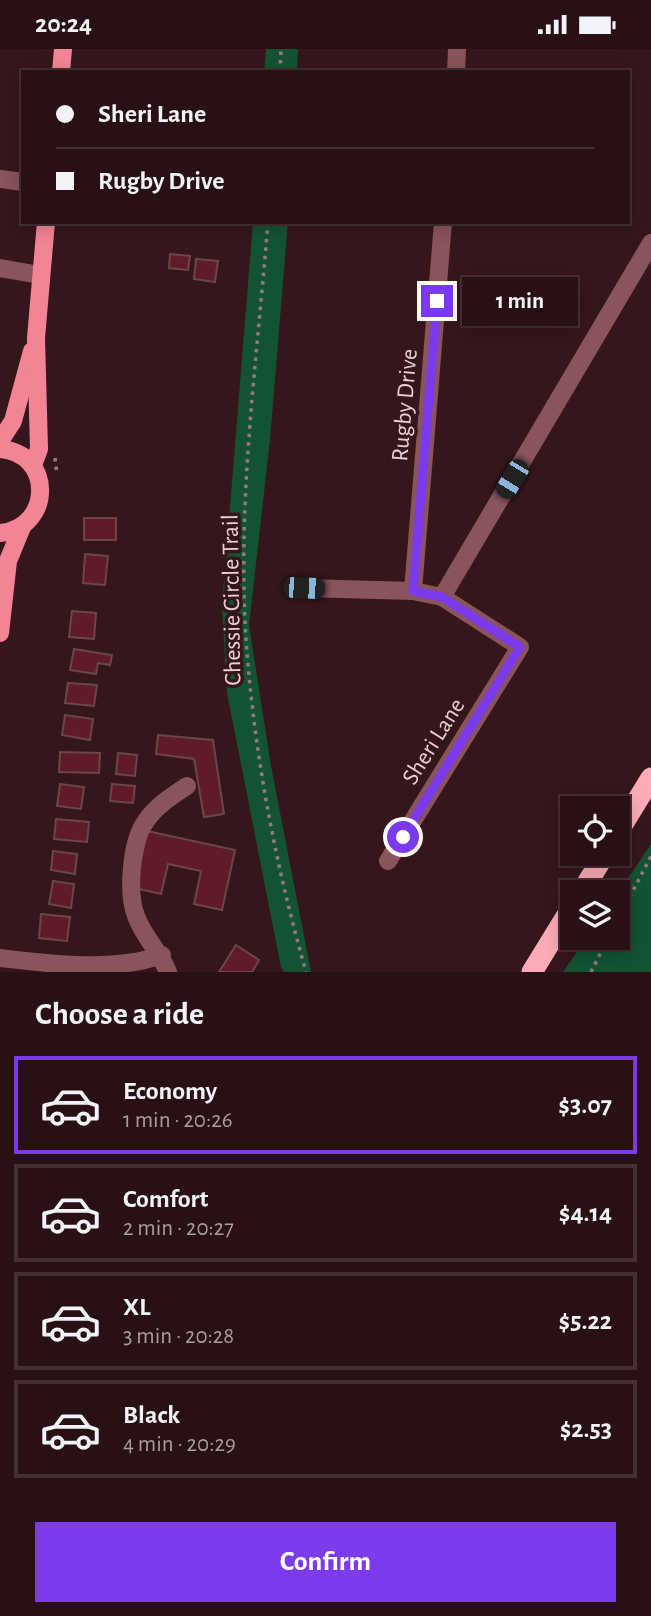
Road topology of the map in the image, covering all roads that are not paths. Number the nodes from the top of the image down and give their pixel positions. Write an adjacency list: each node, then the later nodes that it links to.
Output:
1 (63, 49): 3 (main road)
2 (457, 49): 4 (street)
3 (61, 70)
4 (456, 70)
5 (0, 179): 6 (street)
6 (21, 182)
7 (46, 224): 11 (main road)
8 (443, 224): 19 (street, Rugby Drive)
9 (651, 243): 20 (street)
10 (0, 268): 11 (street)
11 (40, 275): 12 (main road)
12 (36, 338): 13 (main road); 15 (main road)
13 (0, 441)
14 (0, 449): 15 (main road)
15 (33, 465): 16 (main road)
16 (22, 527): 17 (main road); 21 (main road)
17 (0, 533)
18 (304, 588): 19 (street)
19 (413, 591): 20 (street)
20 (442, 597): 26 (street, Sheri Lane)
21 (0, 625): 22 (main road)
22 (0, 633)
23 (651, 778): 25 (highway)
24 (187, 786): 29 (street)
25 (630, 812)
26 (388, 860)
27 (560, 927): 30 (highway)
28 (0, 958): 29 (street)
29 (165, 964)
30 (533, 972)

